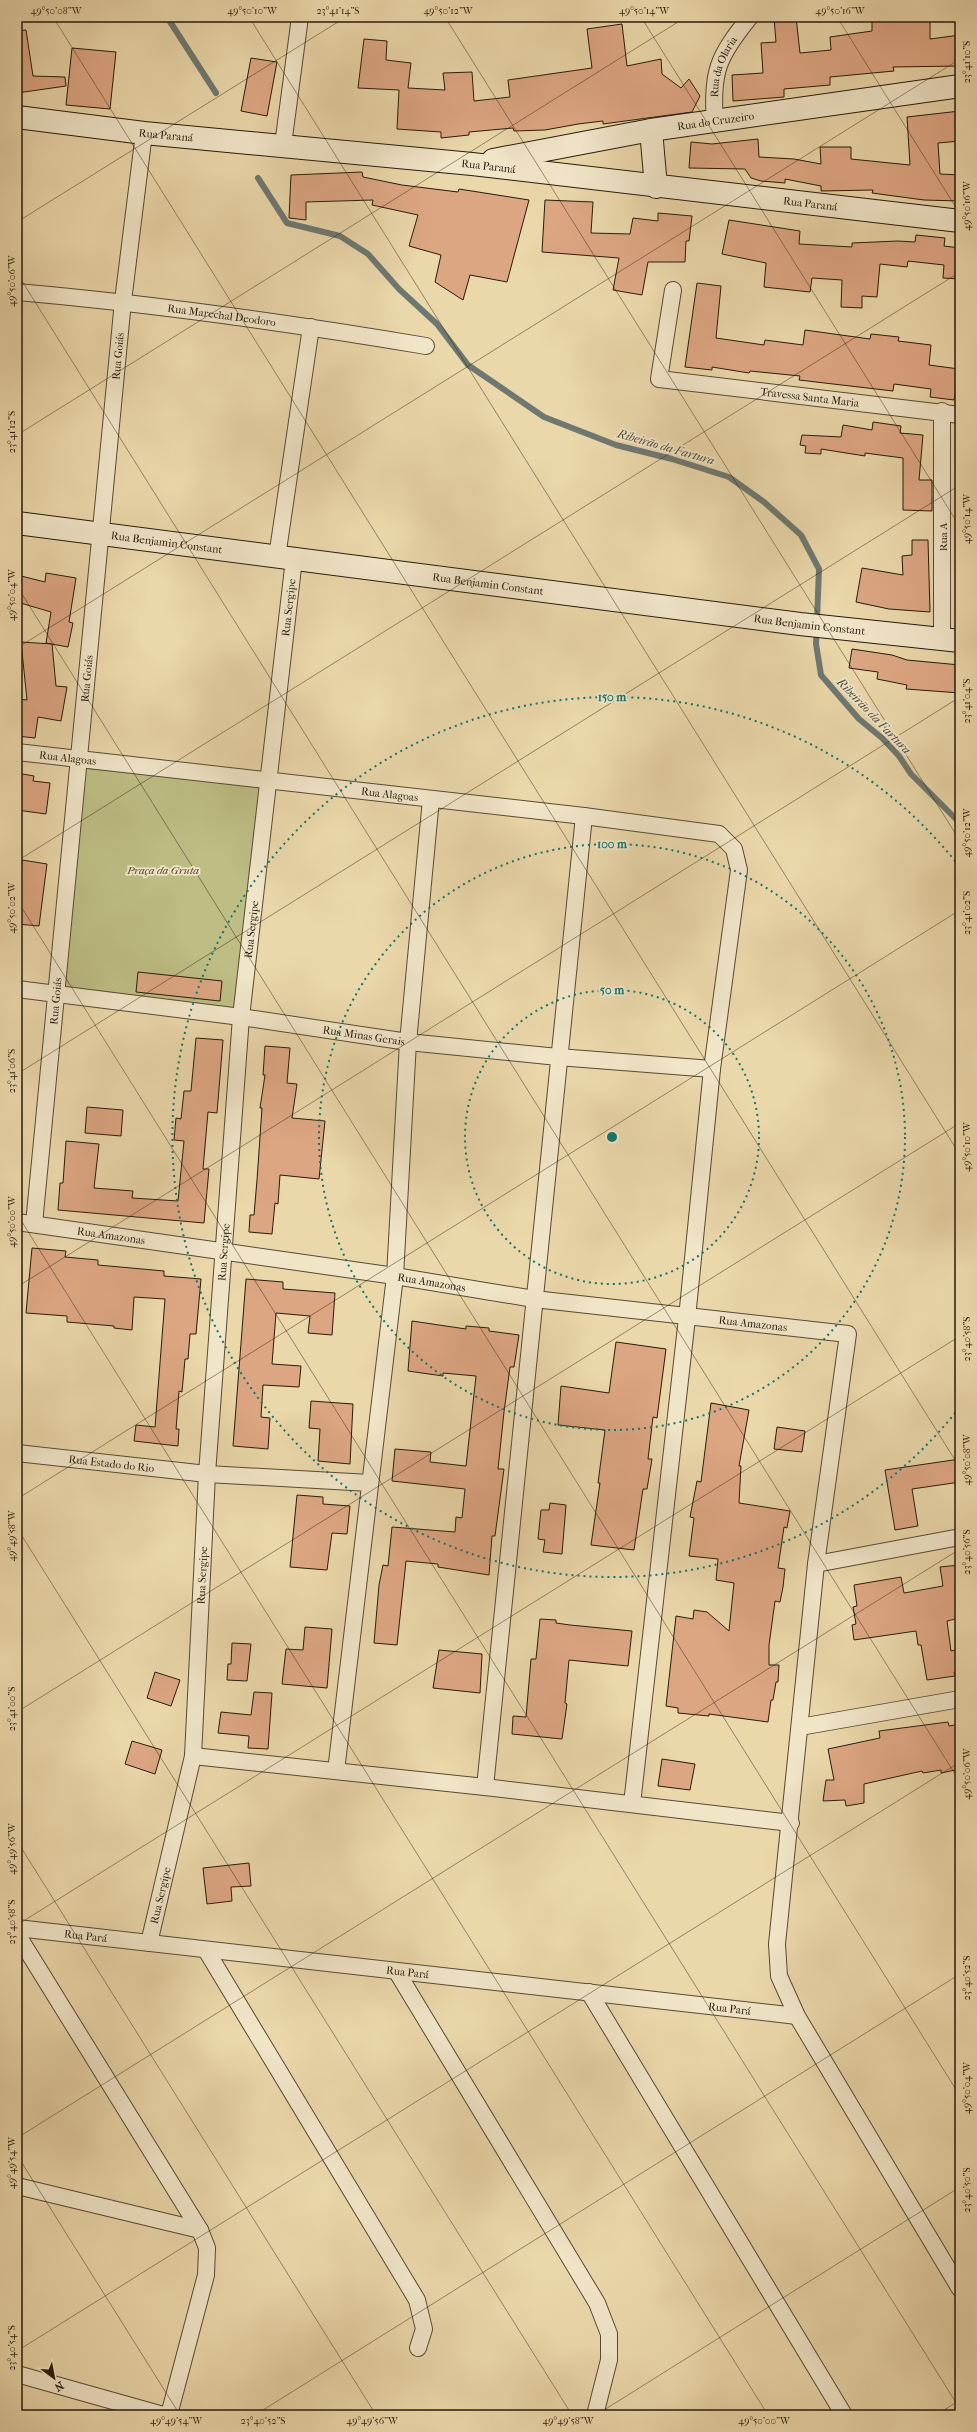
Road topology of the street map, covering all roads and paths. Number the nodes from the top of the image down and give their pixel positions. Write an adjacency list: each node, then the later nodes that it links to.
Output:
1 (300, 17): 8 (street)
2 (750, 17): 5 (street, Rua da Olaria)
3 (960, 86): 5 (street, Rua do Cruzeiro)
4 (17, 117): 7 (street, Rua Paraná)
5 (715, 123): 6 (street, Rua do Cruzeiro)
6 (651, 130): 9 (street, Rua do Cruzeiro); 10 (street)
7 (144, 133): 8 (street, Rua Paraná); 14 (street, Rua Goiás)
8 (284, 145): 9 (street, Rua Paraná)
9 (472, 164): 10 (street, Rua Paraná)
10 (656, 187): 11 (street, Rua Paraná)
11 (960, 220)
12 (673, 290): 17 (street, Travessa Santa Maria)
13 (17, 292): 14 (street, Rua Marechal Deodoro)
14 (122, 301): 15 (street, Rua Marechal Deodoro); 20 (street, Rua Goiás)
15 (311, 327): 16 (street, Rua Marechal Deodoro); 21 (street, Rua Sergipe)
16 (426, 346)
17 (942, 411): 18 (street, Travessa Santa Maria); 22 (street, Rua A)
18 (960, 415)
19 (17, 523): 20 (street, Rua Benjamin Constant)
20 (101, 534): 21 (street, Rua Benjamin Constant); 24 (street, Rua Goiás)
21 (285, 558): 22 (street, Rua Benjamin Constant); 25 (street, Rua Sergipe)
22 (951, 640)
23 (17, 752): 24 (street, Rua Alagoas)
24 (78, 760): 25 (street, Rua Alagoas); 29 (street, Rua Goiás)
25 (268, 781): 26 (street, Rua Alagoas); 30 (street, Rua Sergipe)
26 (431, 799): 27 (street, Rua Alagoas); 31 (street)
27 (584, 816): 32 (street); 33 (street, Rua Alagoas)
28 (17, 989): 29 (street, Rua Minas Gerais)
29 (55, 995): 30 (street, Rua Minas Gerais); 35 (street, Rua Goiás)
30 (242, 1017): 31 (street, Rua Minas Gerais); 36 (street, Rua Sergipe)
31 (408, 1042): 32 (street, Rua Minas Gerais); 37 (street)
32 (558, 1057): 33 (street, Rua Minas Gerais); 38 (street)
33 (712, 1068): 39 (street)
34 (17, 1222): 35 (street, Rua Amazonas)
35 (34, 1224): 36 (street, Rua Amazonas)
36 (222, 1251): 37 (street, Rua Amazonas); 41 (street, Rua Sergipe)
37 (395, 1276): 38 (street, Rua Amazonas); 42 (street)
38 (534, 1299): 39 (street, Rua Amazonas); 49 (street)
39 (687, 1318): 44 (street, Rua Amazonas); 50 (street)
40 (17, 1454): 41 (street, Rua Estado do Rio)
41 (207, 1474): 42 (street, Rua Estado do Rio); 47 (street, Rua Sergipe)
42 (370, 1483): 48 (street)
43 (960, 1537): 44 (street)
44 (816, 1564): 46 (street)
45 (960, 1699): 46 (street)
46 (800, 1728): 51 (street)
47 (193, 1756): 48 (street); 54 (street, Rua Sergipe)
48 (336, 1772): 49 (street)
49 (485, 1787): 50 (street)
50 (632, 1804): 51 (street)
51 (791, 1823): 58 (street)
52 (17, 1928): 54 (street, Rua Pará)
53 (17, 1934): 60 (street)
54 (149, 1943): 55 (street, Rua Pará)
55 (206, 1950): 56 (street, Rua Pará); 62 (street)
56 (397, 1972): 57 (street, Rua Pará); 66 (street)
57 (589, 1992): 58 (street, Rua Pará); 67 (street)
58 (797, 2016): 61 (street)
59 (17, 2186): 60 (street)
60 (200, 2230): 65 (street)
61 (960, 2289)
62 (418, 2348)
63 (17, 2374): 64 (street)
64 (163, 2415)
65 (168, 2415)
66 (595, 2415)
67 (844, 2415)

